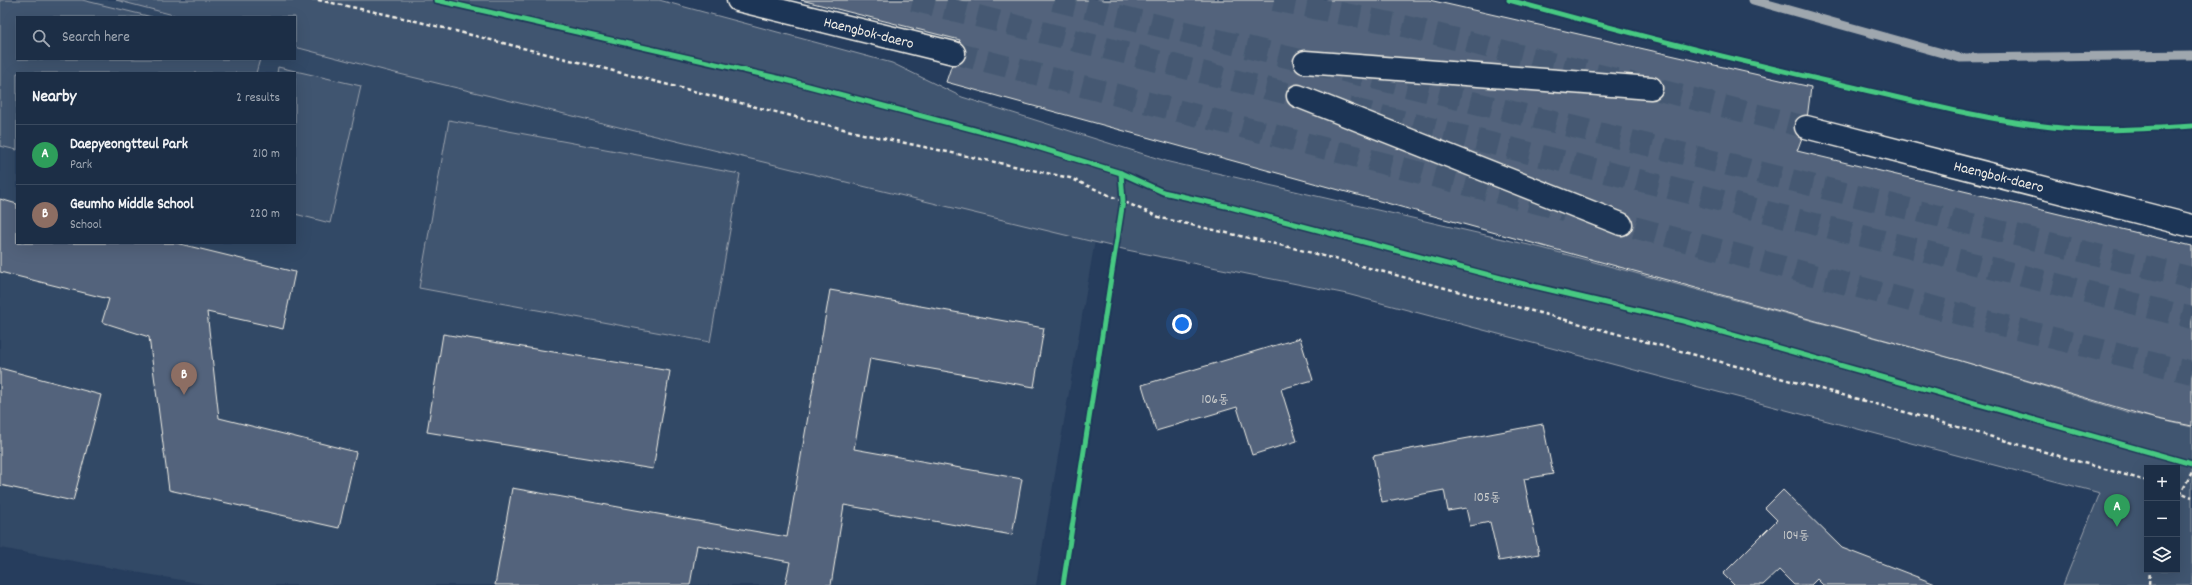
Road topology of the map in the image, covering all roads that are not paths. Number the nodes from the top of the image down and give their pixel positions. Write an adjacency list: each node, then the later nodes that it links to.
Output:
1 (738, 0): 2 (highway, Haengbok-daero)
2 (954, 53)
3 (1305, 62): 4 (highway)
4 (1651, 88)
5 (1298, 96): 7 (highway)
6 (1806, 127): 8 (highway, Haengbok-daero)
7 (1621, 224)
8 (2192, 226)

